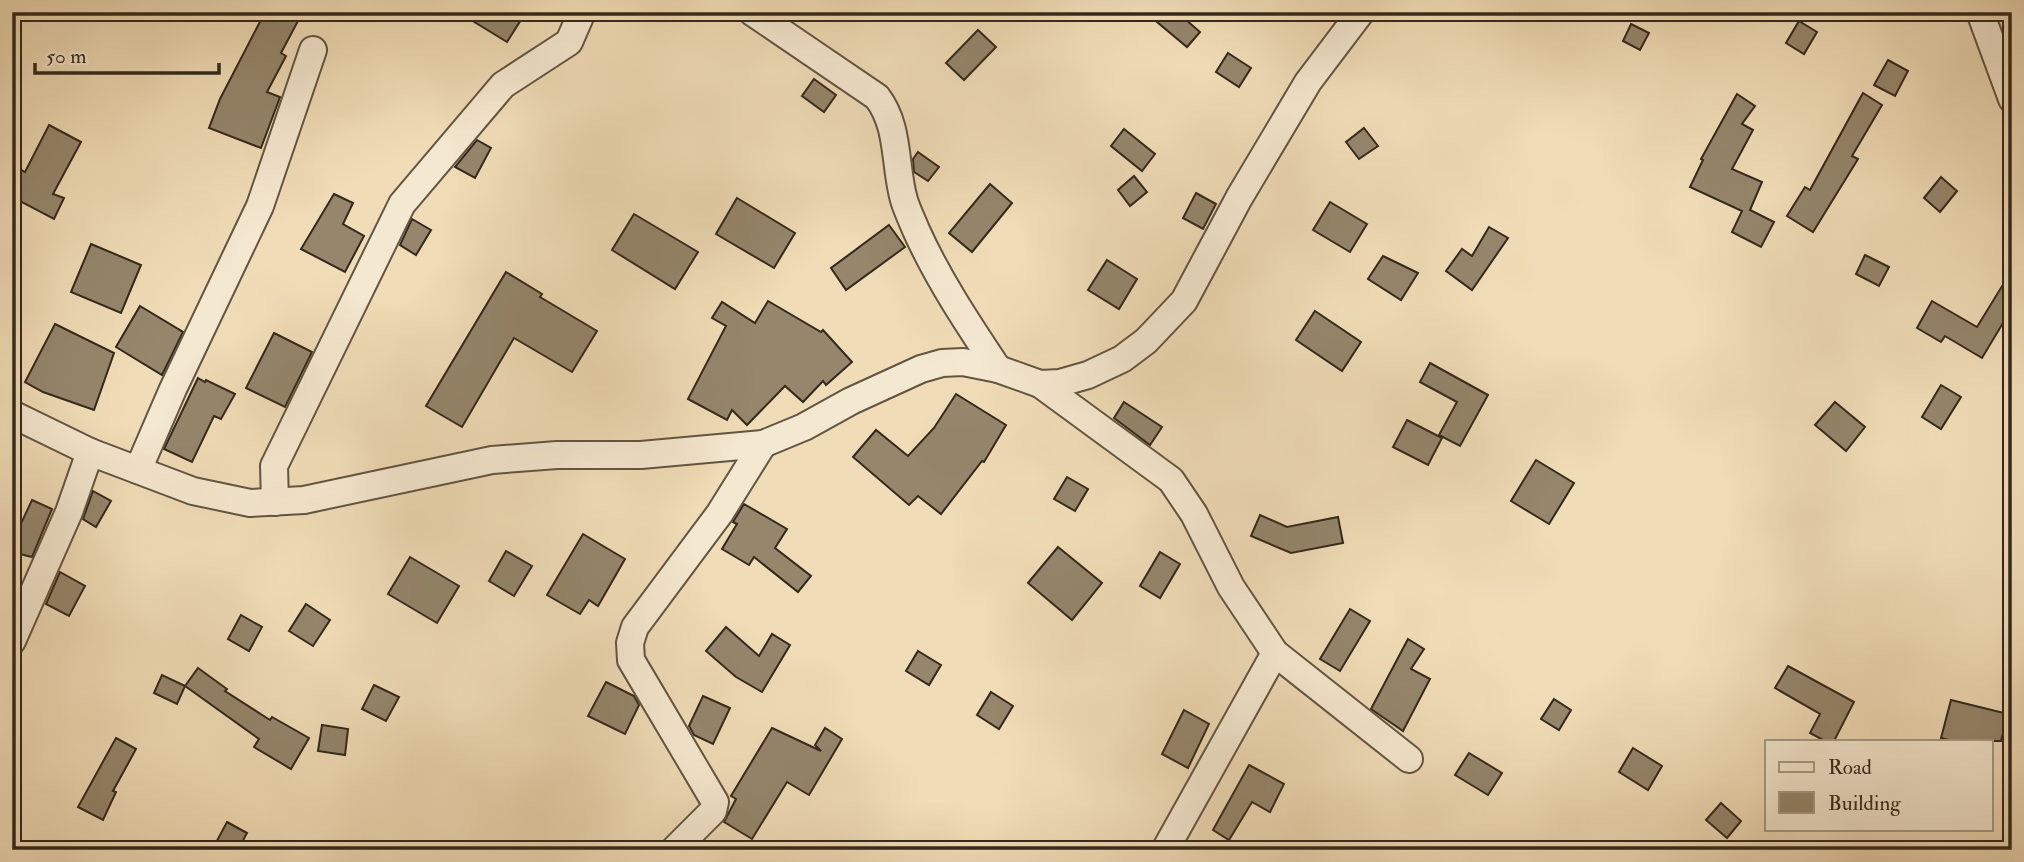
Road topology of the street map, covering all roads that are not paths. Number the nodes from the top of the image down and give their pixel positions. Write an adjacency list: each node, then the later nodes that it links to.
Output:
1 (582, 12): 13 (street)
2 (752, 12): 7 (street)
3 (1361, 12): 8 (street)
4 (1980, 12): 6 (street)
5 (313, 50): 12 (street)
6 (2012, 99)
7 (998, 369): 8 (street); 10 (street)
8 (1040, 384): 15 (street)
9 (12, 414): 11 (street)
10 (763, 444): 13 (street); 17 (street)
11 (90, 452): 12 (street); 14 (street)
12 (138, 470): 13 (street)
13 (275, 502)
14 (12, 641)
15 (1275, 653): 16 (street); 18 (street)
16 (1409, 759)
17 (674, 850)
18 (1165, 850)

